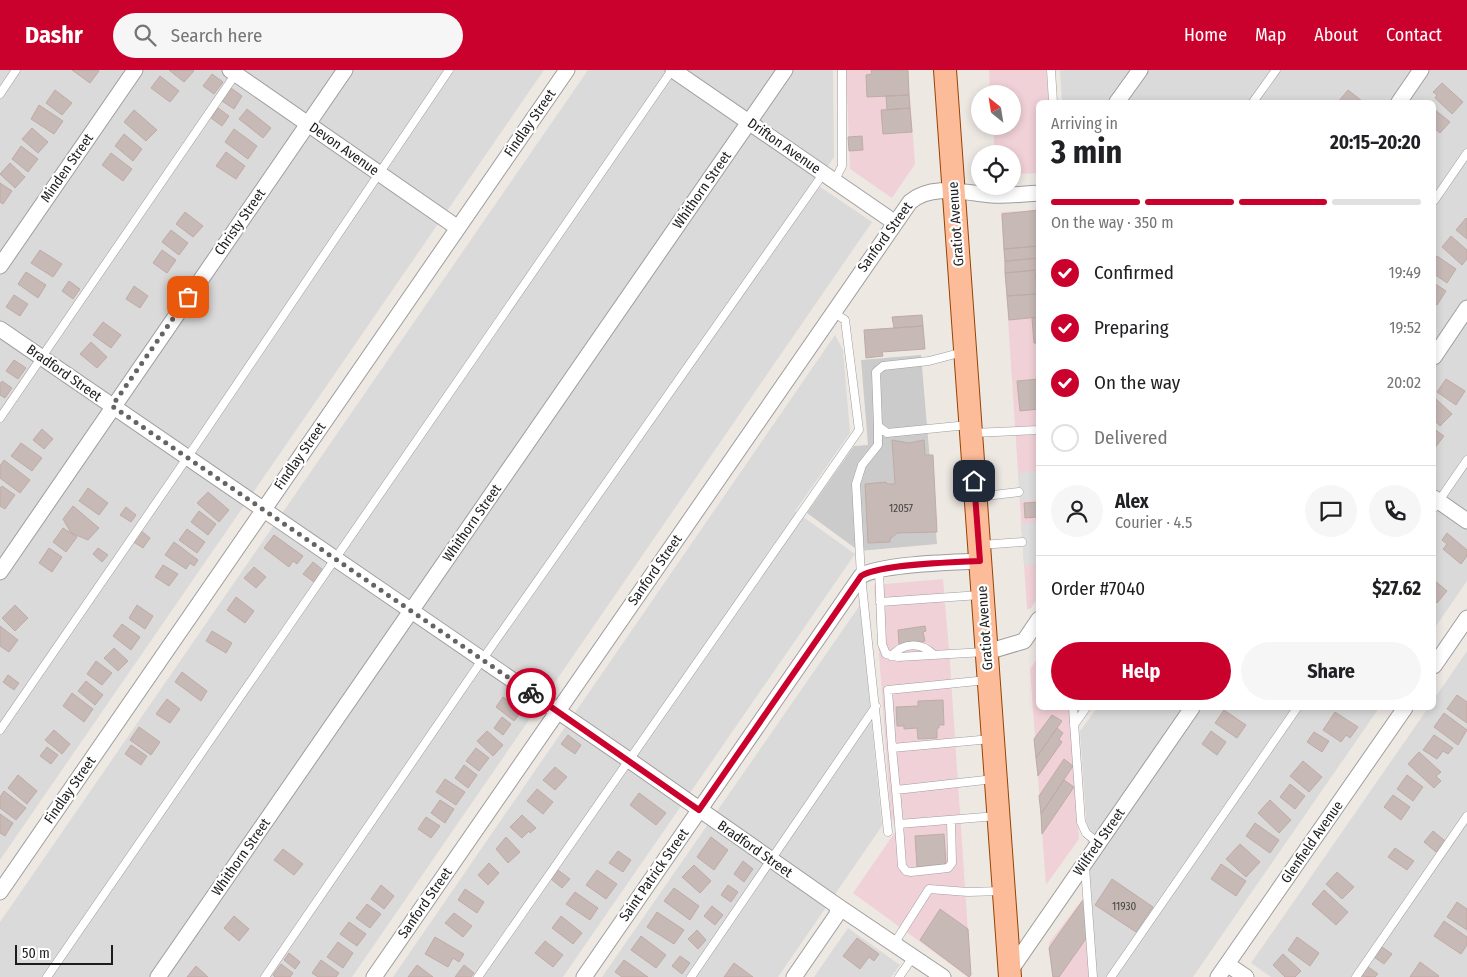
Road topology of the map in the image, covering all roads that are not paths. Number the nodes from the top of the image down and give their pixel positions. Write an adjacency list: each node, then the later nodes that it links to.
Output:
1 (16, 70): 15 (lane)
2 (135, 70): 30 (street, Minden Street)
3 (345, 70): 21 (street, Christy Street)
4 (449, 70): 23 (lane)
5 (567, 70): 29 (street, Findlay Street)
6 (673, 70): 20 (street, Drifton Avenue); 52 (lane)
7 (785, 70): 20 (street, Whithorn Street)
8 (842, 70): 24 (lane)
9 (945, 70): 25 (main road, Gratiot Avenue)
10 (1051, 70): 16 (lane)
11 (1140, 70): 17 (street)
12 (1276, 70): 18 (lane)
13 (1421, 70): 19 (street)
14 (235, 71): 21 (street, Devon Avenue); 36 (lane)
15 (0, 94)
16 (1053, 100)
17 (1118, 100)
18 (1254, 100)
19 (1400, 100)
20 (749, 122): 24 (street, Drifton Avenue); 58 (street, Whithorn Street)
21 (308, 124): 23 (street, Devon Avenue); 37 (street, Christy Street)
22 (1467, 153): 27 (lane)
23 (378, 173): 29 (street, Devon Avenue); 42 (lane)
24 (828, 178): 28 (street, Drifton Avenue); 62 (lane)
25 (954, 190): 26 (street, Sanford Street); 28 (street, Sanford Street); 34 (main road, Gratiot Avenue)
26 (1036, 194)
27 (1436, 198)
28 (894, 222): 32 (street, Sanford Street)
29 (458, 228): 48 (street, Findlay Street)
30 (0, 266)
31 (1467, 308): 35 (street)
32 (833, 312): 71 (street, Sanford Street); 76 (lane)
33 (0, 329): 36 (street, Bradford Street)
34 (965, 351): 39 (lane); 40 (main road, Gratiot Avenue)
35 (1436, 353)
36 (42, 358): 37 (street, Bradford Street); 38 (lane)
37 (112, 406): 42 (street, Bradford Street); 54 (street, Christy Street)
38 (0, 418)
39 (878, 426): 40 (lane); 55 (lane)
40 (971, 429): 41 (lane); 45 (main road, Gratiot Avenue)
41 (1036, 430)
42 (187, 458): 48 (street, Bradford Street); 73 (lane)
43 (1467, 460): 46 (lane)
44 (1019, 492): 45 (lane)
45 (975, 497): 51 (main road, Gratiot Avenue)
46 (1436, 502)
47 (1436, 504): 49 (street)
48 (263, 510): 52 (street, Bradford Street); 89 (street, Findlay Street)
49 (1467, 521)
50 (1022, 542): 51 (lane)
51 (979, 553): 53 (street); 56 (main road, Gratiot Avenue)
52 (335, 560): 58 (street, Bradford Street); 95 (lane)
53 (878, 570): 55 (street); 57 (lane)
54 (0, 572)
55 (861, 576): 65 (lane); 79 (street, Saint Patrick Street)
56 (983, 595): 57 (lane); 61 (main road, Gratiot Avenue)
57 (880, 602): 61 (lane)
58 (411, 612): 62 (street, Bradford Street); 96 (street, Whithorn Street)
59 (1467, 618): 63 (street)
60 (1036, 623): 61 (street)
61 (987, 652): 64 (main road, Gratiot Avenue)
62 (482, 660): 71 (street, Bradford Street); 97 (lane)
63 (1436, 663)
64 (989, 680): 74 (main road, Gratiot Avenue); 75 (lane)
65 (876, 706): 84 (lane); 86 (lane)
66 (1073, 710): 72 (lane)
67 (1085, 710): 72 (lane)
68 (1191, 710): 85 (street, Wilfred Street)
69 (1296, 710): 106 (lane)
70 (1404, 710): 93 (street, Glenfield Avenue)
71 (557, 711): 76 (street, Bradford Street); 98 (street, Sanford Street)
72 (1074, 725): 85 (lane)
73 (0, 730)
74 (993, 739): 75 (lane); 77 (main road, Gratiot Avenue)
75 (892, 748): 78 (lane)
76 (629, 760): 79 (street, Bradford Street); 99 (lane)
77 (996, 779): 78 (lane); 80 (main road, Gratiot Avenue)
78 (896, 790): 83 (lane)
79 (699, 810): 86 (street, Bradford Street); 100 (street, Saint Patrick Street)
80 (998, 816): 82 (lane); 88 (main road, Gratiot Avenue)
81 (1467, 816): 109 (lane)
82 (951, 820): 83 (lane); 83 (lane)
83 (899, 824)
84 (888, 832)
85 (1098, 843): 87 (street, Wilfred Street)
86 (771, 860): 90 (street, Bradford Street); 101 (lane)
87 (1085, 862): 94 (street, Wilfred Street); 105 (lane)
88 (1004, 891): 91 (lane); 94 (main road, Gratiot Avenue)
89 (0, 892)
90 (839, 908): 91 (street, Bradford Street); 102 (street)
91 (894, 944): 92 (street, Bradford Street)
92 (913, 957): 103 (lane); 104 (street, Bradford Street)
93 (1227, 964): 107 (street, Glenfield Avenue); 108 (street)
94 (1008, 975)
95 (47, 977)
96 (158, 977)
97 (265, 977)
98 (374, 977)
99 (478, 977)
100 (584, 977)
101 (691, 977)
102 (794, 977)
103 (899, 977)
104 (943, 977)
105 (1093, 977)
106 (1111, 977)
107 (1218, 977)
108 (1246, 977)
109 (1356, 977)

